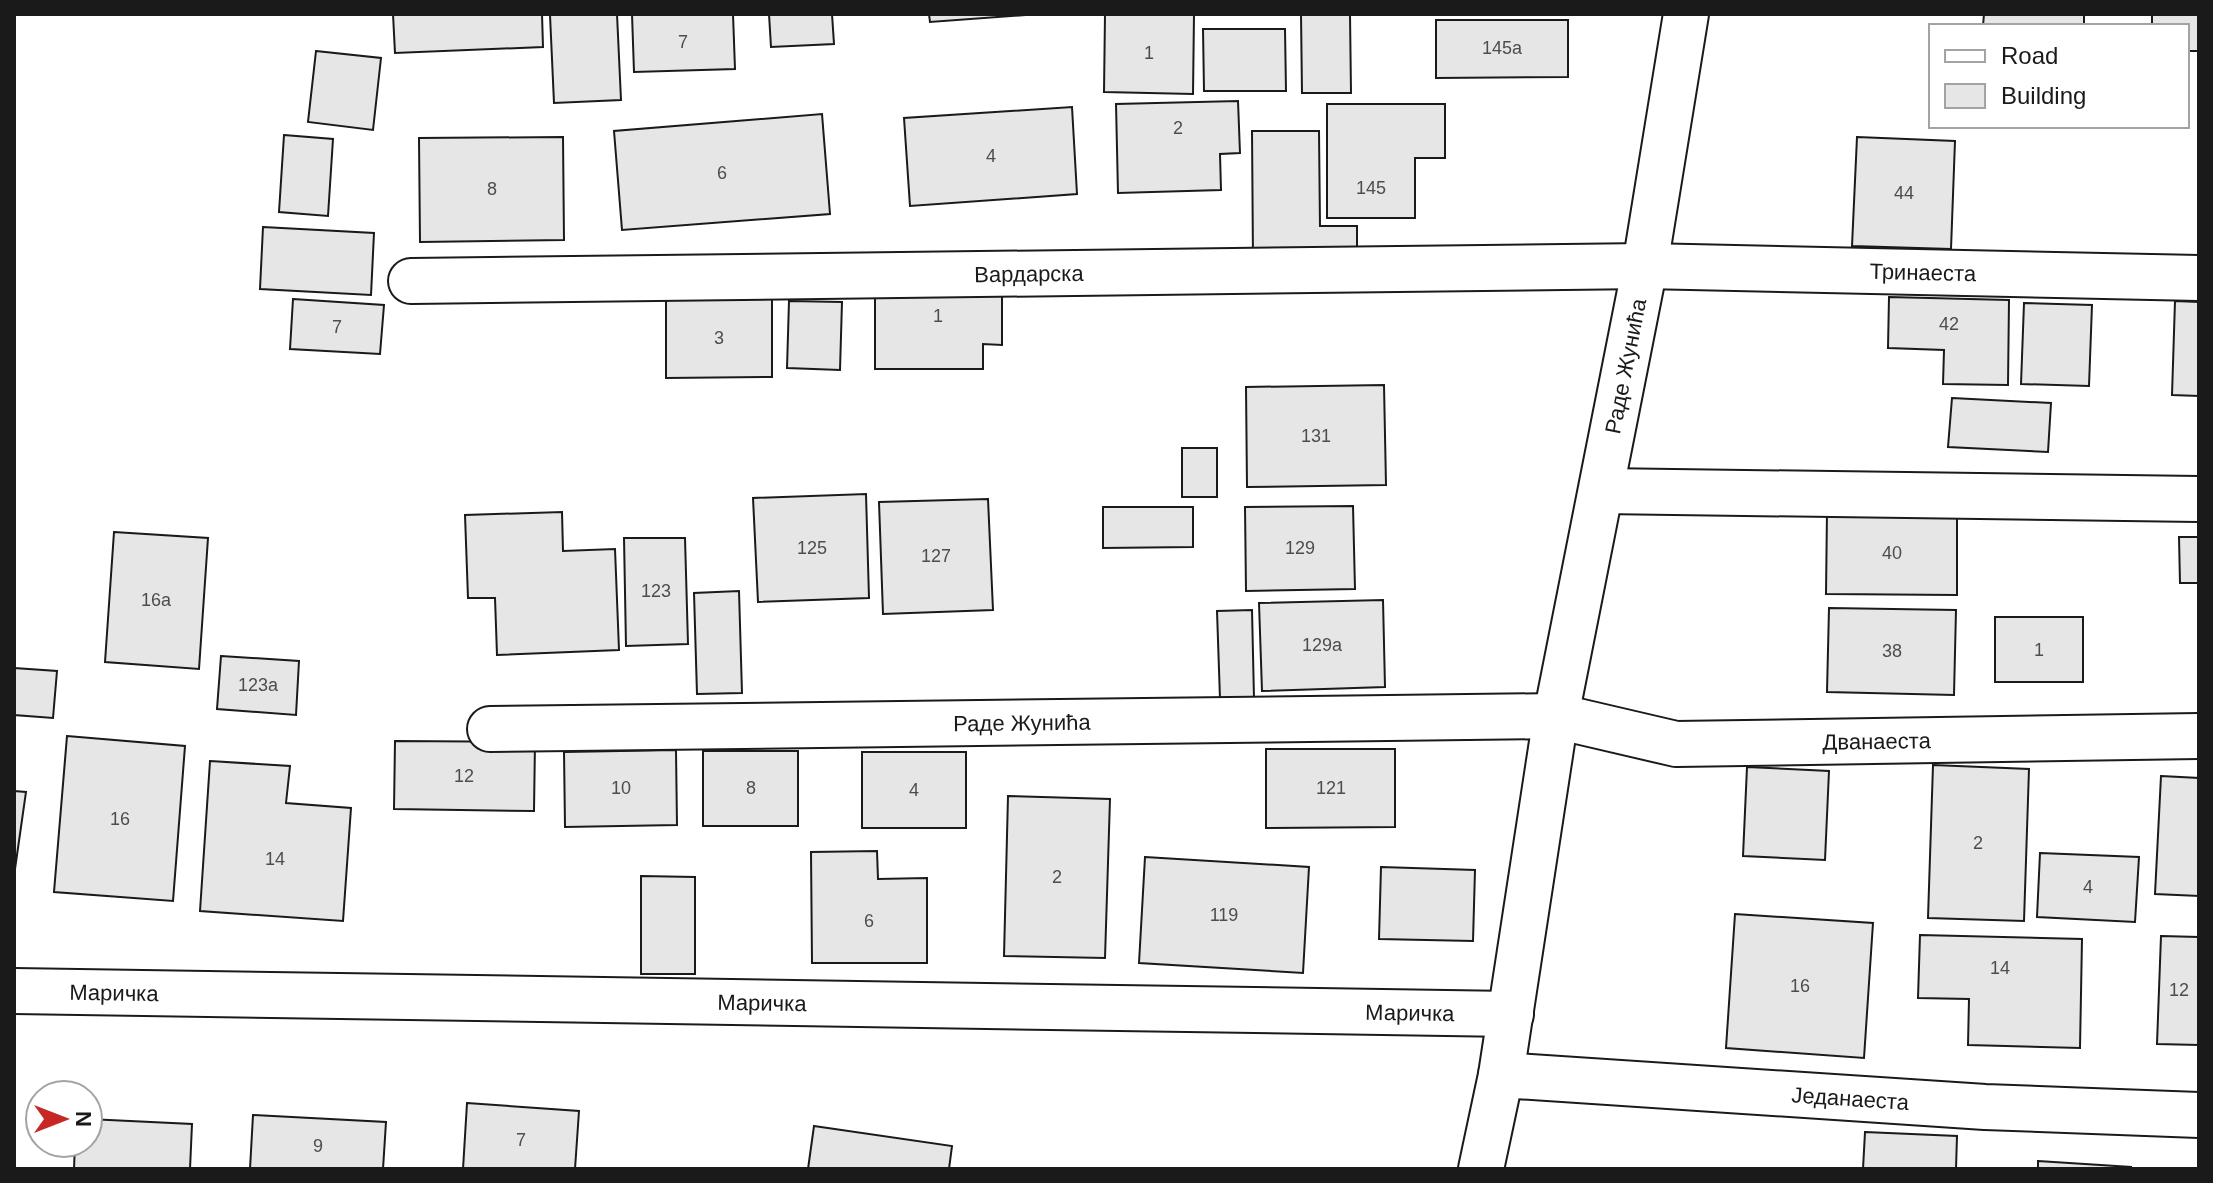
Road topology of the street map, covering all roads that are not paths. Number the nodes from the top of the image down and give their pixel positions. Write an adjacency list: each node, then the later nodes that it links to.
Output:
1 (1686, 14): 2 (street, Раде Жунића)
2 (1645, 266): 3 (street, Тринаеста); 4 (street, Вардарска); 5 (street, Раде Жунића)
3 (2199, 278)
4 (411, 281)
5 (1602, 491): 6 (street); 7 (street, Раде Жунића)
6 (2199, 499)
7 (1556, 716): 8 (street, Раде Жунића); 9 (street, Дванаеста); 11 (street, Раде Жунића)
8 (490, 729)
9 (2199, 736)
10 (14, 991): 11 (street, Маричка)
11 (1511, 1014): 12 (street, Раде Жунића)
12 (1501, 1075): 13 (street, Једанаеста); 14 (street, Раде Жунића)
13 (2199, 1115)
14 (1481, 1169)

